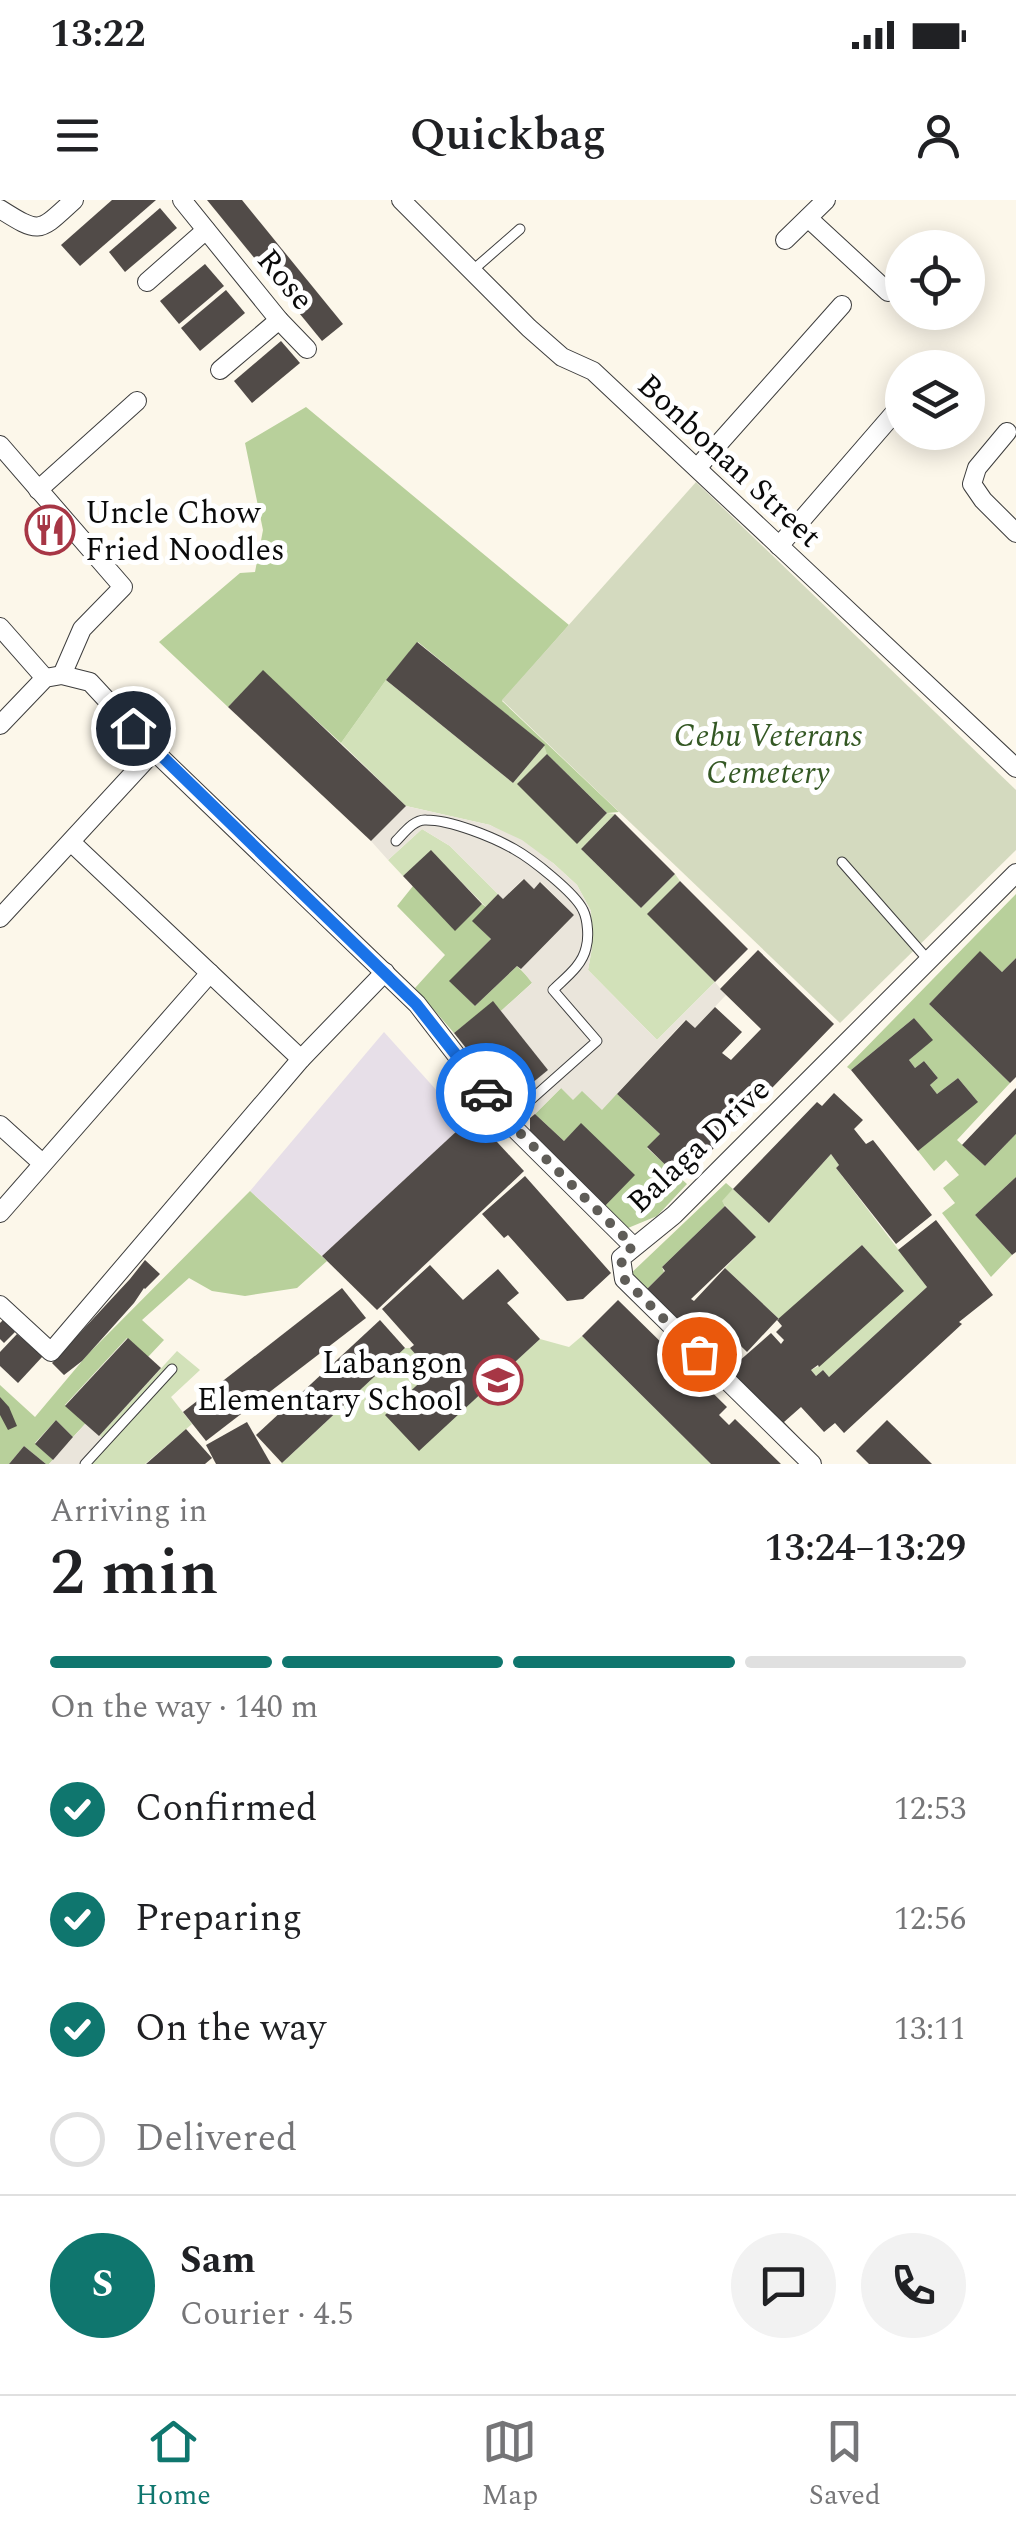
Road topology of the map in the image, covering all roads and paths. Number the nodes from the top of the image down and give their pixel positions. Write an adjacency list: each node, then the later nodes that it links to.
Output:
1 (74, 200): 5 (street)
2 (182, 200): 7 (street, Rose)
3 (401, 200): 10 (street, Bonbonan Street)
4 (826, 200): 6 (street)
5 (0, 209)
6 (808, 218): 9 (street); 12 (street)
7 (206, 230): 11 (street); 14 (street, Rose)
8 (520, 230): 10 (lane)
9 (785, 240)
10 (472, 270): 21 (street, Bonbonan Street)
11 (146, 282)
12 (885, 289)
13 (842, 305): 21 (street)
14 (280, 320): 15 (street, Rose); 16 (street)
15 (307, 349)
16 (220, 370)
17 (138, 401): 22 (street)
18 (885, 423): 24 (street)
19 (1007, 432): 23 (street)
20 (0, 445): 22 (street)
21 (697, 468): 24 (street, Bonbonan Street)
22 (38, 490): 26 (street)
23 (1016, 532)
24 (778, 546): 29 (street, Bonbonan Street)
25 (0, 627): 26 (street)
26 (53, 677): 27 (street); 28 (street)
27 (0, 725)
28 (154, 751): 31 (street); 37 (street)
29 (1016, 768)
30 (396, 841): 39 (lane)
31 (72, 842): 34 (street); 36 (street)
32 (842, 862): 35 (lane)
33 (1016, 873): 35 (street, Balaga Drive)
34 (0, 918)
35 (929, 960): 43 (street, Balaga Drive)
36 (210, 972): 38 (street); 41 (street)
37 (385, 972): 38 (street); 39 (street)
38 (301, 1059): 44 (street)
39 (507, 1120): 43 (street)
40 (0, 1125): 41 (street)
41 (42, 1163): 42 (street)
42 (0, 1213)
43 (633, 1246): 47 (street, Balaga Drive)
44 (0, 1305)
45 (172, 1370): 46 (lane)
46 (84, 1464)
47 (812, 1464)

